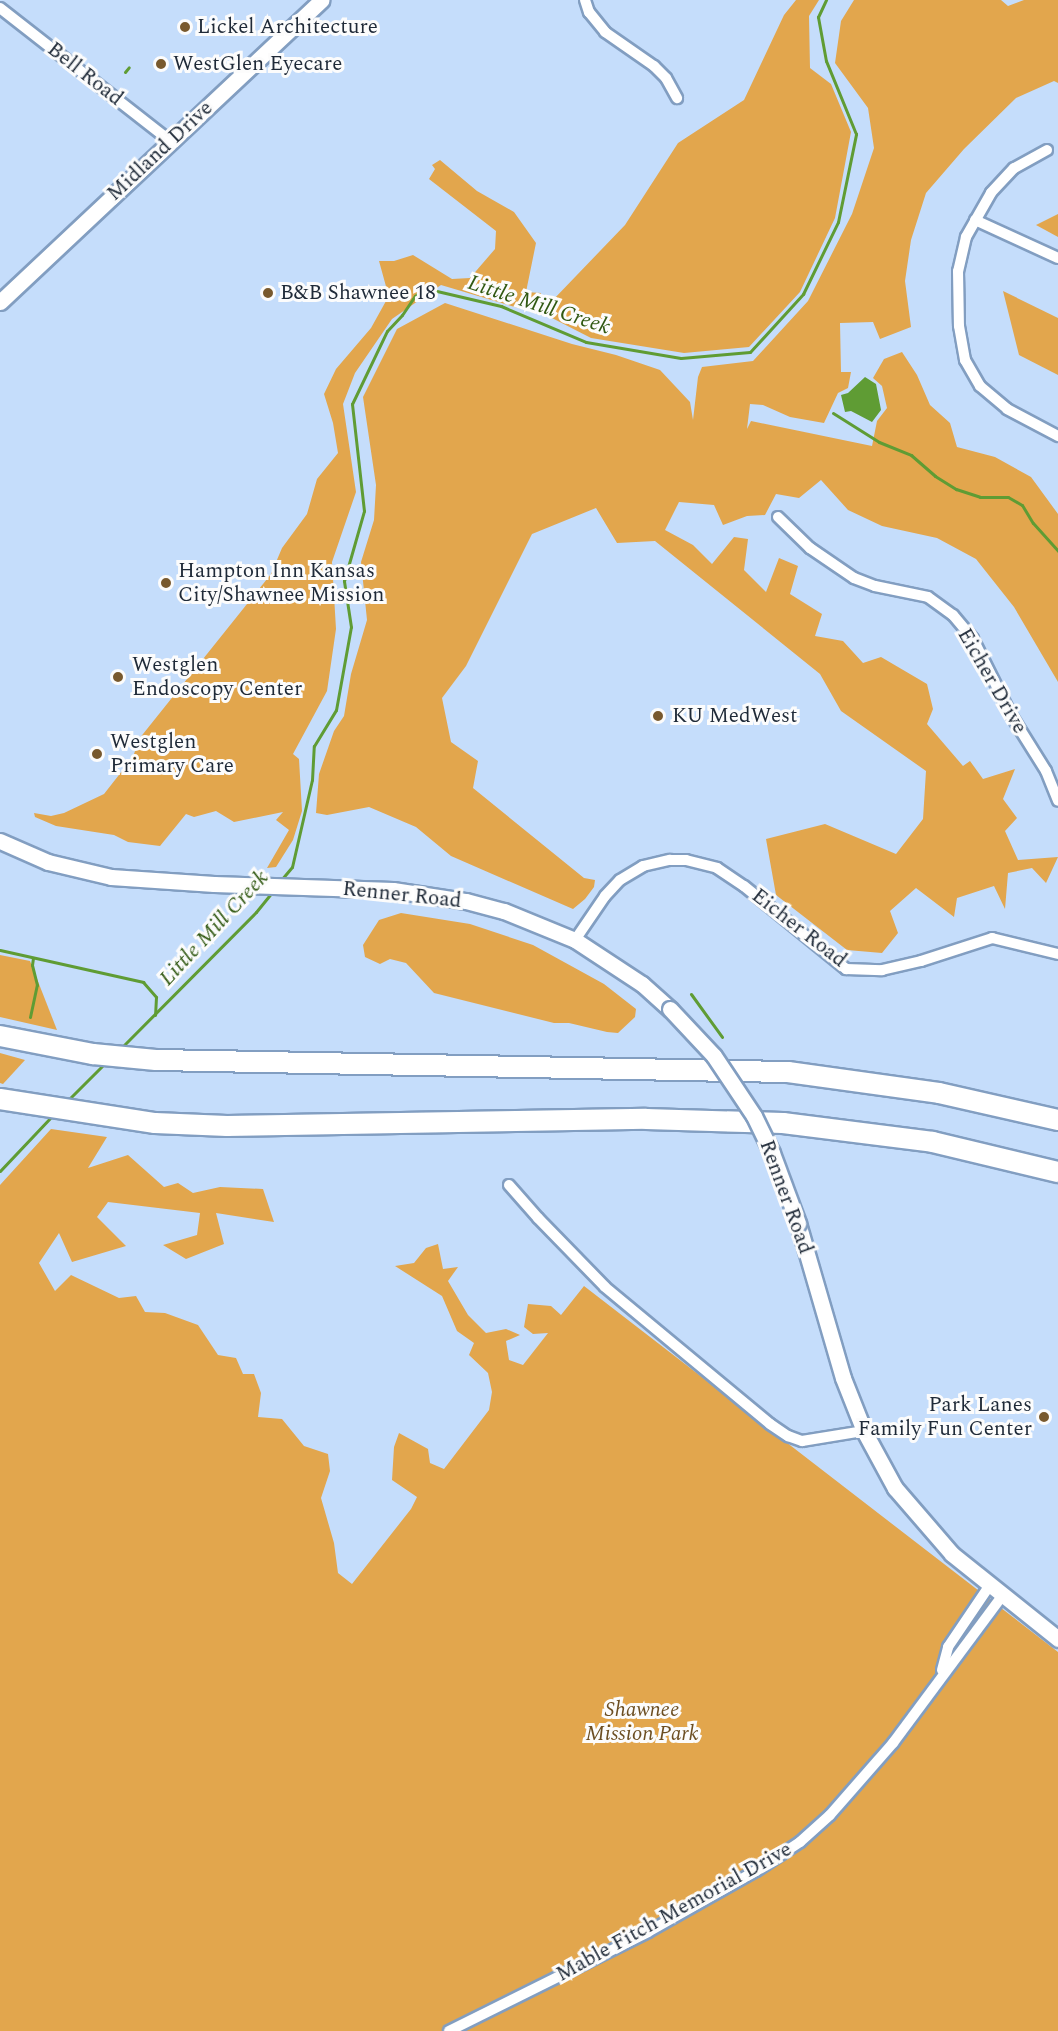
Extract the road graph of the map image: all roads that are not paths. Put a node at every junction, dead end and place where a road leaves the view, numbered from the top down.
1 (322, 0) edge
2 (585, 0) edge
3 (0, 8) edge
4 (677, 98) dead end
5 (170, 141) junction
6 (1047, 150) dead end
7 (975, 220) junction
8 (1058, 258) edge
9 (0, 302) edge
10 (1058, 436) edge
11 (778, 517) dead end
12 (1058, 801) edge
13 (0, 841) edge
14 (575, 940) junction
15 (1058, 954) edge
16 (0, 1036) edge
17 (0, 1099) edge
18 (1058, 1120) edge
19 (1058, 1172) edge
20 (509, 1185) dead end
21 (864, 1431) junction
22 (990, 1585) junction
23 (1003, 1595) junction
24 (1058, 1640) edge
25 (941, 1676) junction
26 (449, 2031) edge

1 - 5 main road, Midland Drive
2 - 4 street
3 - 5 street, Bell Road
5 - 9 main road, Midland Drive
6 - 7 street
7 - 8 street
7 - 10 street
11 - 12 street, Eicher Drive
13 - 14 main road, Renner Road
14 - 15 street, Eicher Road
14 - 21 main road, Renner Road, bridge
16 - 18 highway
17 - 19 highway
20 - 21 street
21 - 22 main road, Renner Road
22 - 23 main road, Renner Road
22 - 25 street, Mable Fitch Memorial Drive
23 - 24 main road, Renner Road
23 - 25 street, Mable Fitch Memorial Drive
25 - 26 street, Mable Fitch Memorial Drive

